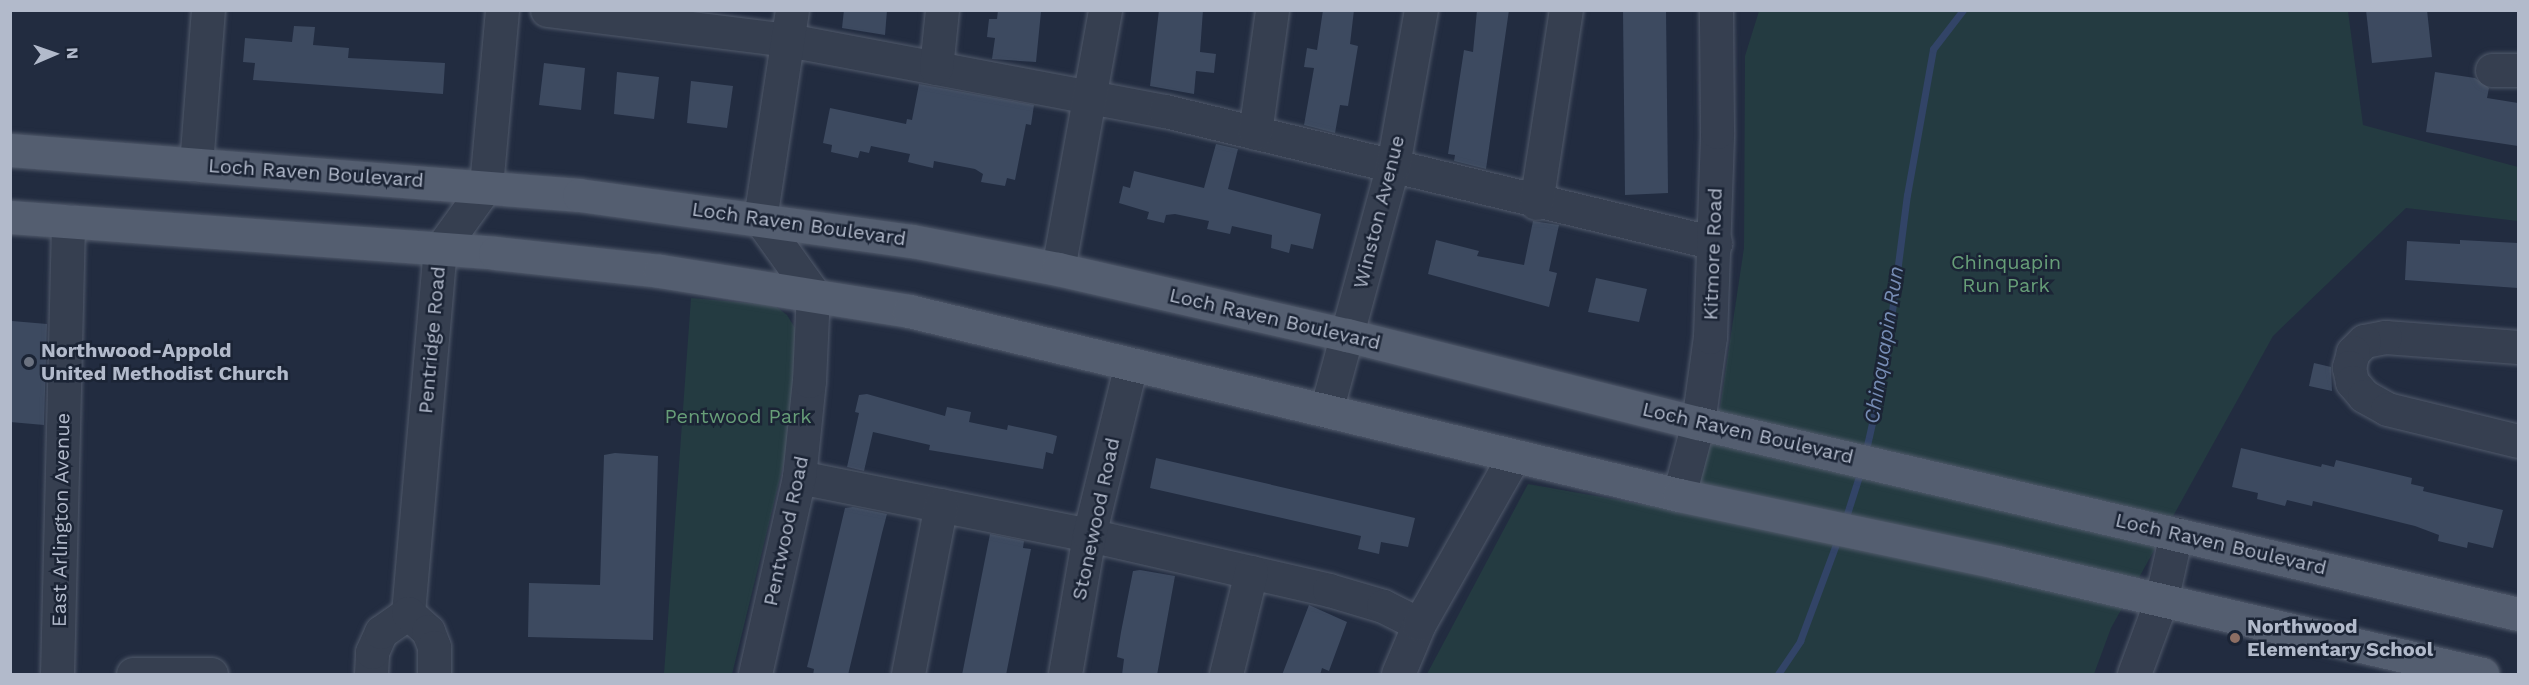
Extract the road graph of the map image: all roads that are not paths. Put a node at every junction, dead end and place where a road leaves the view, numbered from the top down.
1 (207, 10) edge
2 (502, 10) edge
3 (547, 10) edge
4 (942, 10) edge
5 (1105, 10) edge
6 (1272, 10) edge
7 (1421, 10) edge
8 (1566, 10) edge
9 (1716, 10) edge
10 (645, 16) edge
11 (790, 25) edge
12 (936, 68) junction
13 (1089, 97) junction
14 (1255, 133) junction
15 (10, 150) edge
16 (196, 165) junction
17 (1394, 165) junction
18 (486, 186) junction
19 (1536, 202) junction
20 (10, 217) edge
21 (760, 219) junction
22 (68, 221) junction
23 (1715, 243) junction
24 (440, 250) junction
25 (1058, 269) junction
26 (813, 293) junction
27 (1347, 335) junction
28 (2518, 347) edge
29 (1131, 364) junction
30 (1326, 411) junction
31 (1698, 423) junction
32 (2518, 441) edge
33 (1514, 456) junction
34 (799, 477) junction
35 (1679, 495) junction
36 (941, 505) junction
37 (2176, 534) junction
38 (1089, 535) junction
39 (1251, 572) junction
40 (2161, 601) junction
41 (408, 613) junction
42 (2518, 614) edge
43 (1419, 624) junction
44 (57, 675) edge
45 (133, 675) edge
46 (211, 675) edge
47 (371, 675) edge
48 (434, 675) edge
49 (755, 675) edge
50 (908, 675) edge
51 (1065, 675) edge
52 (1226, 675) edge
53 (1398, 675) edge
54 (2134, 675) edge
55 (2482, 675) edge

1 - 16 street
2 - 18 street
3 - 10 street
4 - 12 street
5 - 13 street
6 - 14 street
7 - 17 street, Winston Avenue
8 - 19 street
9 - 23 street, Kitmore Road
10 - 11 street
11 - 12 street
11 - 21 street
12 - 13 street
13 - 14 street
13 - 25 street
14 - 17 street
15 - 16 main road, Loch Raven Boulevard
16 - 18 main road, Loch Raven Boulevard
17 - 19 street
17 - 27 street, Winston Avenue
18 - 21 main road, Loch Raven Boulevard
18 - 24 street, Pentridge Road
19 - 23 street
20 - 22 main road
21 - 25 main road, Loch Raven Boulevard
21 - 26 street
22 - 24 main road
22 - 44 street, East Arlington Avenue
23 - 31 street, Kitmore Road
24 - 26 main road
24 - 41 street, Pentridge Road
25 - 27 main road, Loch Raven Boulevard
26 - 29 main road
26 - 34 street, Pentwood Road
27 - 30 street, Winston Avenue
27 - 31 main road, Loch Raven Boulevard
28 - 32 street
29 - 30 main road
29 - 38 street, Stonewood Road
30 - 33 main road
31 - 35 street, Kitmore Road
31 - 37 main road, Loch Raven Boulevard
33 - 35 main road
33 - 43 street
34 - 36 street
34 - 49 street, Pentwood Road
35 - 40 main road
36 - 38 street
36 - 50 street
37 - 40 street
37 - 42 main road, Loch Raven Boulevard
38 - 39 street
38 - 51 street, Stonewood Road
39 - 43 street
39 - 52 street
40 - 54 street
40 - 55 main road
41 - 47 street
41 - 48 street
43 - 53 street
45 - 46 street

